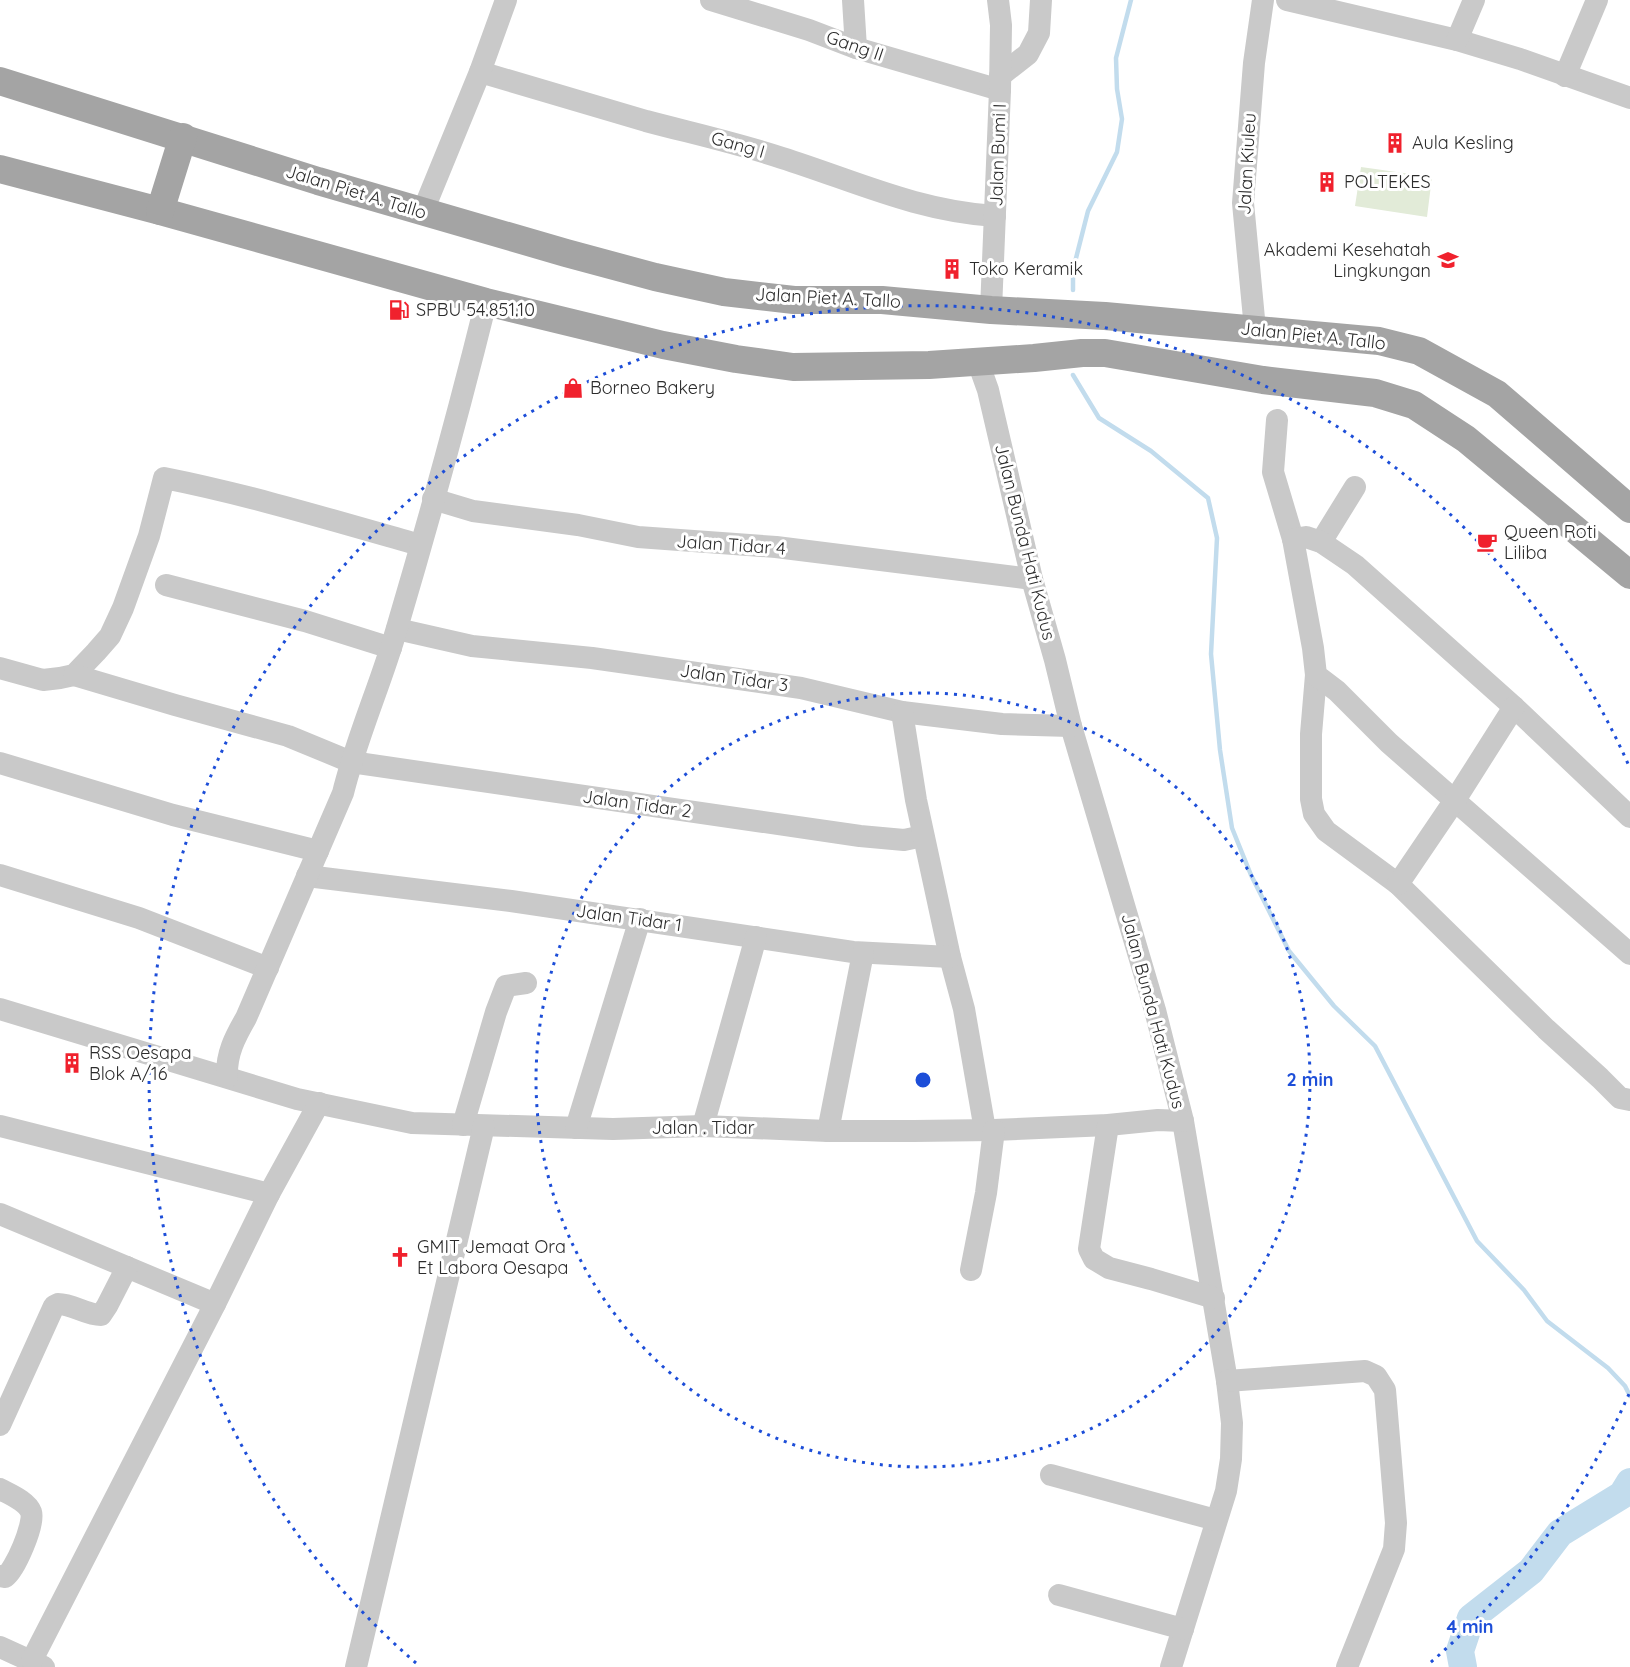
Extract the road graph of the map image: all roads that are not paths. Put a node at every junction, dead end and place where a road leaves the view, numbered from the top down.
1 (506, 0) edge
2 (711, 0) edge
3 (853, 0) edge
4 (998, 0) edge
5 (1041, 0) edge
6 (1263, 0) edge
7 (1287, 0) edge
8 (1474, 0) edge
9 (1597, 0) edge
10 (745, 5) edge
11 (1362, 8) edge
12 (1457, 40) junction
13 (856, 48) junction
14 (480, 72) junction
15 (1565, 76) junction
16 (0, 81) edge
17 (1000, 83) junction
18 (1630, 98) edge
19 (183, 137) junction
20 (0, 169) edge
21 (160, 211) junction
22 (423, 211) junction
23 (995, 216) junction
24 (486, 302) junction
25 (991, 310) junction
26 (1082, 315) junction
27 (1255, 329) junction
28 (1094, 353) junction
29 (978, 362) junction
30 (1276, 420) dead end
31 (1355, 487) dead end
32 (433, 499) junction
33 (1628, 502) edge
34 (1293, 539) junction
35 (1322, 542) junction
36 (420, 545) junction
37 (1630, 575) edge
38 (1032, 579) junction
39 (166, 585) dead end
40 (394, 639) junction
41 (0, 668) edge
42 (74, 675) junction
43 (1316, 675) junction
44 (1514, 707) junction
45 (902, 712) junction
46 (1071, 726) junction
47 (351, 762) junction
48 (0, 763) edge
49 (1455, 800) junction
50 (1630, 817) edge
51 (923, 836) junction
52 (318, 851) junction
53 (0, 875) edge
54 (307, 876) junction
55 (1398, 884) junction
56 (639, 919) junction
57 (756, 937) junction
58 (863, 953) junction
59 (1630, 954) edge
60 (950, 957) junction
61 (268, 968) junction
62 (526, 984) dead end
63 (0, 1009) edge
64 (228, 1077) junction
65 (1630, 1100) edge
66 (319, 1103) junction
67 (1183, 1121) junction
68 (0, 1125) edge
69 (1108, 1125) junction
70 (474, 1126) junction
71 (704, 1126) junction
72 (576, 1128) junction
73 (990, 1130) junction
74 (828, 1131) junction
75 (269, 1194) junction
76 (0, 1214) edge
77 (127, 1267) junction
78 (971, 1270) dead end
79 (1214, 1298) junction
80 (215, 1304) junction
81 (1227, 1381) junction
82 (0, 1425) edge
83 (1051, 1474) dead end
84 (0, 1489) edge
85 (1216, 1520) junction
86 (0, 1576) edge
87 (1059, 1595) dead end
88 (1184, 1629) junction
89 (0, 1647) edge
90 (38, 1664) edge
91 (356, 1667) edge
92 (1172, 1667) edge
93 (1347, 1667) edge

1 - 14 street
2 - 10 street, Gang II
3 - 13 street
4 - 17 street, Jalan Bumi I
5 - 17 street
6 - 27 street, Jalan Kiuleu
7 - 11 street
8 - 12 street
9 - 15 street
10 - 13 street, Gang II
11 - 12 street
12 - 15 street
13 - 17 street, Gang II
14 - 22 street
14 - 23 street, Gang I
15 - 18 street
16 - 19 main road, Jalan Piet A. Tallo
17 - 23 street, Jalan Bumi I
19 - 21 main road
19 - 22 main road, Jalan Piet A. Tallo
20 - 21 main road
21 - 24 main road
22 - 25 main road, Jalan Piet A. Tallo
23 - 25 street, Jalan Bumi I
24 - 29 main road
24 - 32 street
25 - 26 main road, Jalan Piet A. Tallo
26 - 27 main road, Jalan Piet A. Tallo
26 - 28 main road
27 - 33 main road, Jalan Piet A. Tallo
28 - 29 main road
28 - 37 main road
29 - 38 street, Jalan Bunda Hati Kudus
30 - 34 street
31 - 35 street
32 - 36 street
32 - 38 street, Jalan Tidar 4
34 - 35 street
34 - 43 street
35 - 44 street
36 - 40 street
36 - 42 street
38 - 46 street, Jalan Bunda Hati Kudus
39 - 40 street, Jalan Tidar 3
40 - 45 street, Jalan Tidar 3
40 - 47 street
41 - 42 street
42 - 47 street, Jalan Tidar 2
43 - 49 street
43 - 55 street
44 - 49 street
44 - 50 street
45 - 46 street, Jalan Tidar 3
45 - 51 street
46 - 67 street, Jalan Bunda Hati Kudus
47 - 51 street, Jalan Tidar 2
47 - 52 street
48 - 52 street
49 - 55 street
49 - 59 street
51 - 60 street
52 - 54 street
53 - 61 street
54 - 56 street, Jalan Tidar 1
54 - 61 street
55 - 65 street
56 - 57 street, Jalan Tidar 1
56 - 72 street
57 - 58 street, Jalan Tidar 1
57 - 71 street
58 - 60 street, Jalan Tidar 1
58 - 74 street
60 - 73 street
61 - 64 street
62 - 70 street
63 - 64 street, Jalan . Tidar
64 - 66 street, Jalan . Tidar
66 - 70 street, Jalan . Tidar
66 - 75 street
67 - 69 street, Jalan . Tidar
67 - 79 street, Jalan Bunda Hati Kudus
68 - 75 street
69 - 73 street, Jalan . Tidar
69 - 79 street
70 - 72 street, Jalan . Tidar
70 - 91 street
71 - 72 street, Jalan . Tidar
71 - 74 street, Jalan . Tidar
73 - 74 street, Jalan . Tidar
73 - 78 street
75 - 80 street
76 - 77 street
77 - 80 street
77 - 82 street
79 - 81 street, Jalan Bunda Hati Kudus
80 - 90 street
81 - 85 street, Jalan Bunda Hati Kudus
81 - 93 street
83 - 85 street
84 - 86 street
85 - 88 street, Jalan Bunda Hati Kudus
87 - 88 street
88 - 92 street, Jalan Bunda Hati Kudus
89 - 90 street

